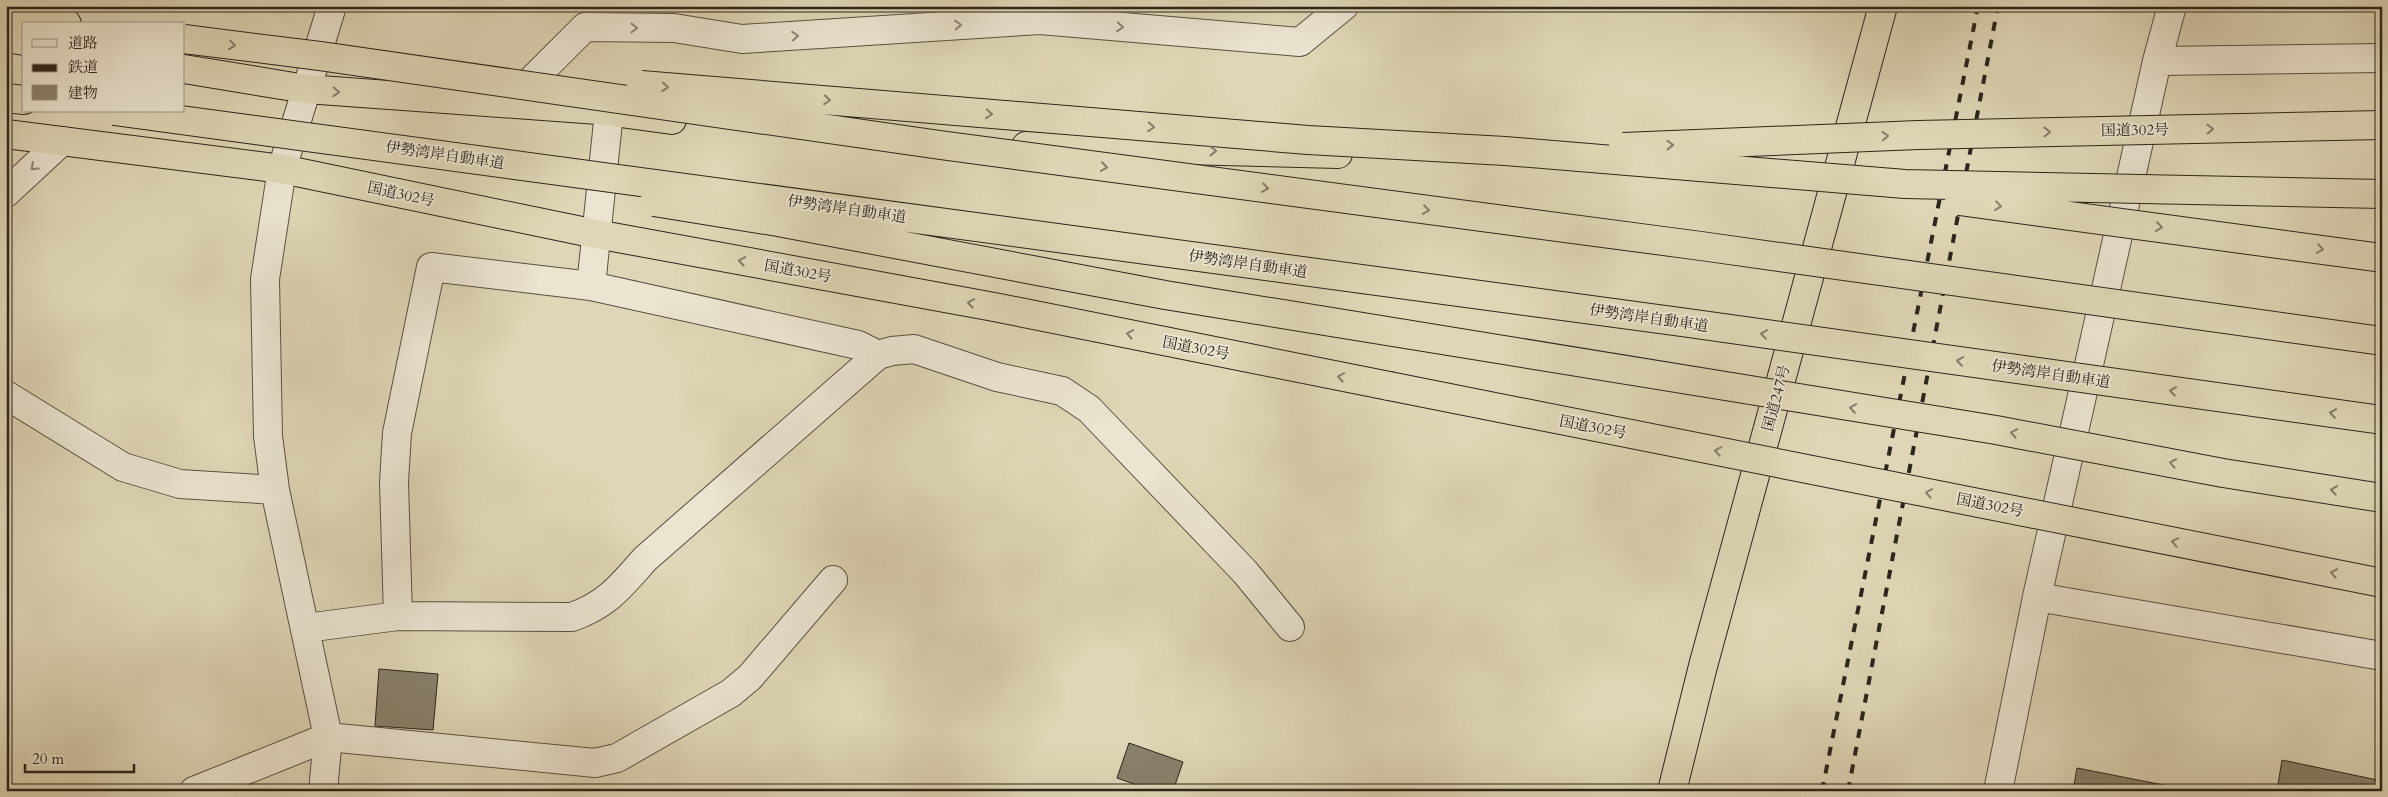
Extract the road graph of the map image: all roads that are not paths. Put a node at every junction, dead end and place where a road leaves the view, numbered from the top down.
1 (332, 6) edge
2 (1344, 6) edge
3 (1883, 6) edge
4 (2172, 6) edge
5 (1021, 14) edge
6 (6, 16) edge
7 (52, 22) edge
8 (6, 38) edge
9 (185, 39) edge
10 (22, 42) edge
11 (320, 56) junction
12 (2382, 58) edge
13 (2157, 60) junction
14 (185, 69) edge
15 (306, 90) junction
16 (6, 98) edge
17 (22, 100) edge
18 (509, 104) junction
19 (121, 112) edge
20 (609, 112) junction
21 (166, 118) junction
22 (2382, 125) edge
23 (6, 134) edge
24 (62, 141) junction
25 (282, 169) junction
26 (1724, 170) junction
27 (6, 193) edge
28 (2382, 194) edge
29 (596, 234) junction
30 (2382, 258) edge
31 (591, 286) junction
32 (2382, 341) edge
33 (878, 355) junction
34 (6, 395) edge
35 (2382, 420) edge
36 (275, 490) junction
37 (2382, 498) edge
38 (833, 580) dead end
39 (2382, 583) edge
40 (2037, 597) junction
41 (398, 616) junction
42 (1290, 627) dead end
43 (306, 628) junction
44 (2382, 656) edge
45 (328, 737) junction
46 (324, 789) edge
47 (194, 791) edge
48 (1672, 791) edge
49 (1998, 791) edge

1 - 15 street
5 -> 2 street
3 - 48 highway, 国道247号
4 - 13 street
18 -> 5 street
6 - 7 highway
8 - 10 highway
9 -> 11 highway, bridge
11 -> 26 highway, bridge
11 -> 32 highway, bridge
12 - 13 street
13 - 40 street
14 - 15 highway, 国道302号
15 -> 18 highway, 国道302号
15 - 25 street
16 - 17 highway
18 - 20 highway, 国道302号
19 - 21 highway, 伊勢湾岸自動車道, bridge
20 -> 22 highway, 国道302号, bridge
20 - 29 street
35 -> 21 highway, 伊勢湾岸自動車道, bridge
37 -> 21 highway, bridge
23 - 24 highway, 国道302号
24 - 25 highway, 国道302号
24 -> 27 street
25 - 29 highway, 国道302号
25 - 36 street
26 - 28 highway, bridge
26 -> 30 highway, bridge
29 - 31 street
39 -> 29 highway, 国道302号, bridge
31 - 33 street
31 - 41 street
33 - 41 street
33 - 42 street
34 - 36 street
36 - 43 street
38 - 45 street
40 - 44 street
40 - 49 street
41 - 43 street
43 - 45 street
45 - 46 street
45 - 47 street

